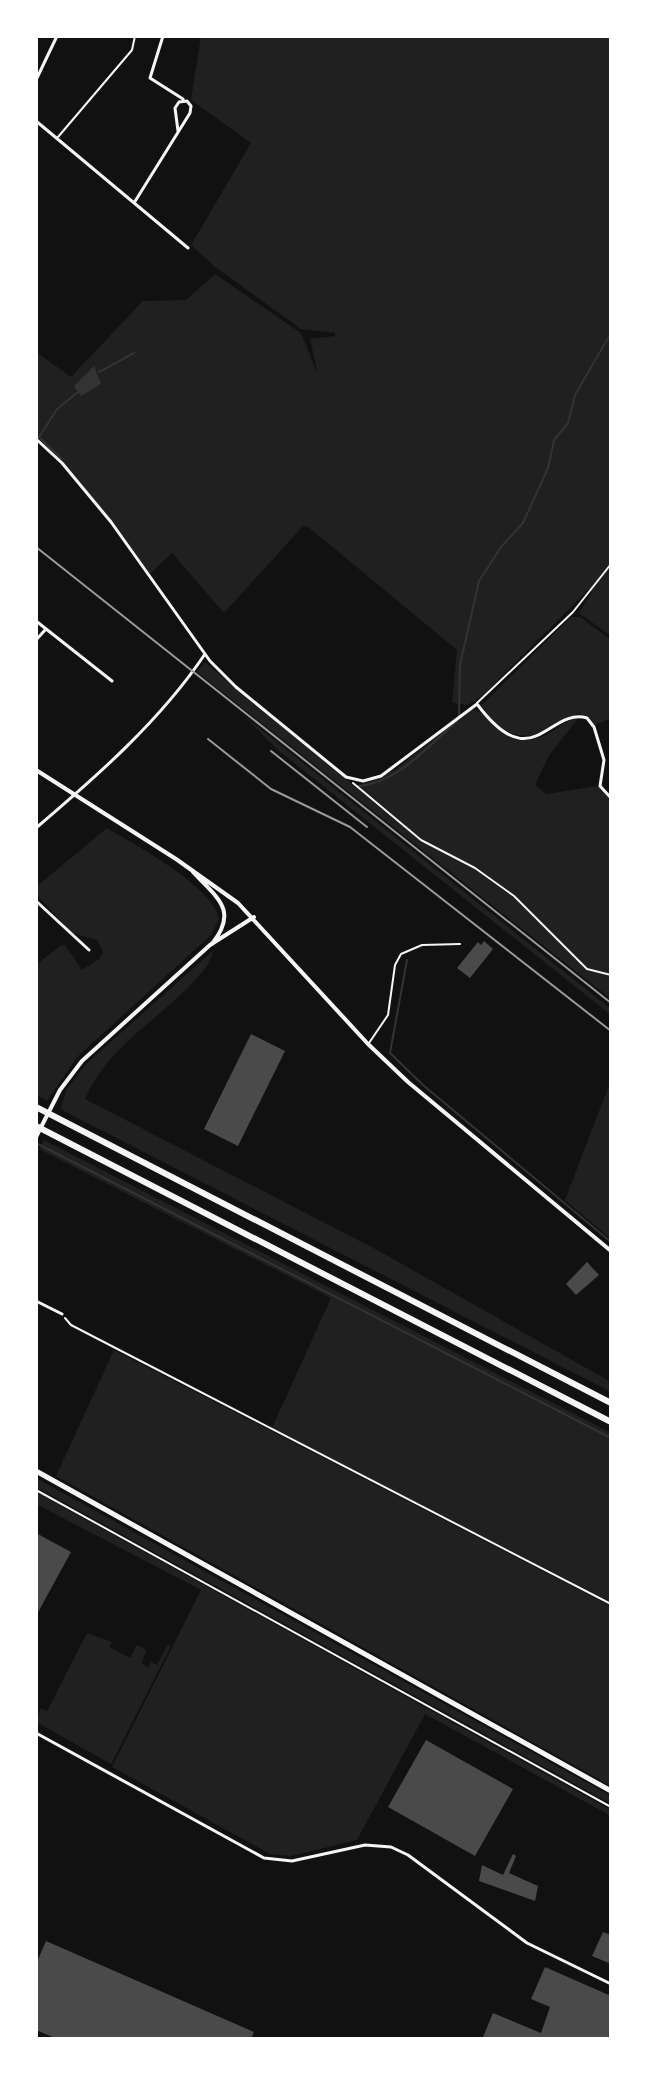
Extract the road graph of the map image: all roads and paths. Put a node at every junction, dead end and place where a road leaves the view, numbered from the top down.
1 (57, 36) edge
2 (135, 36) edge
3 (163, 36) edge
4 (36, 80) edge
5 (187, 101) junction
6 (36, 121) edge
7 (178, 131) junction
8 (58, 137) junction
9 (134, 203) junction
10 (188, 248) dead end
11 (36, 439) edge
12 (611, 564) edge
13 (36, 621) edge
14 (46, 629) junction
15 (36, 640) edge
16 (205, 654) junction
17 (112, 681) dead end
18 (477, 704) junction
19 (36, 770) edge
20 (350, 778) junction
21 (74, 796) junction
22 (611, 798) edge
23 (36, 828) edge
24 (187, 866) junction
25 (36, 901) edge
26 (254, 917) junction
27 (460, 944) dead end
28 (210, 945) junction
29 (89, 950) dead end
30 (611, 975) edge
31 (368, 1044) junction
32 (36, 1107) edge
33 (36, 1126) edge
34 (36, 1137) edge
35 (611, 1251) edge
36 (36, 1301) edge
37 (62, 1314) joint
38 (611, 1403) edge
39 (611, 1422) edge
40 (36, 1471) edge
41 (36, 1490) edge
42 (611, 1604) edge
43 (36, 1733) edge
44 (611, 1791) edge
45 (611, 1807) edge
46 (611, 1984) edge

1 - 4 street
2 - 8 lane
3 - 5 street
5 - 7 street
5 - 7 street
6 - 8 street
7 - 9 street
8 - 9 street
9 - 10 street
11 - 16 street
12 - 18 lane
13 - 14 street
14 - 15 street
14 - 17 street
16 - 20 street
16 - 21 street
18 - 20 street
18 - 22 street
19 - 21 street
20 - 30 path
21 - 23 street
21 - 24 street
24 - 26 street
24 - 28 street
25 - 29 street
26 - 28 street
26 - 31 street
27 - 31 lane
28 - 34 street
31 - 35 street
32 - 38 highway
33 - 39 highway
36 - 37 street
37 - 42 path
40 - 44 main road
41 - 45 path
43 - 46 street

